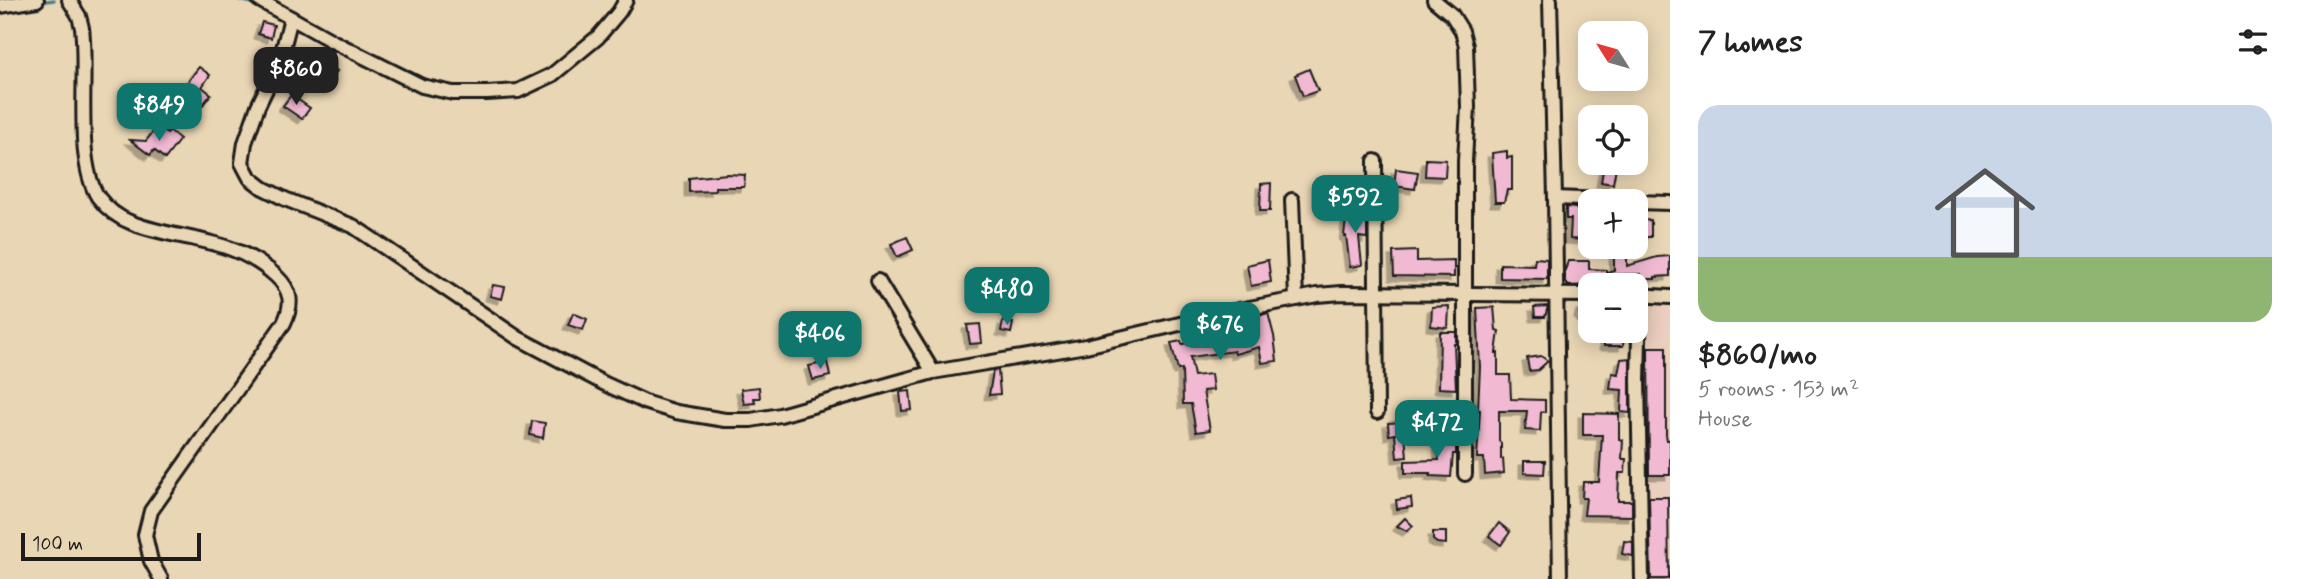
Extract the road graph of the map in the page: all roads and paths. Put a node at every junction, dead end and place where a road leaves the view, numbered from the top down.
1 (37, 0) edge
2 (69, 0) edge
3 (259, 0) edge
4 (626, 0) edge
5 (1434, 0) edge
6 (1550, 0) edge
7 (0, 6) edge
8 (291, 18) junction
9 (1375, 161) dead end
10 (1555, 198) junction
11 (1578, 199) edge
12 (1292, 200) dead end
13 (1648, 202) edge
14 (1670, 203) edge
15 (878, 281) dead end
16 (1378, 294) junction
17 (1465, 294) junction
18 (1556, 295) junction
19 (1578, 295) edge
20 (1648, 296) edge
21 (1670, 297) edge
22 (1296, 299) junction
23 (1638, 343) edge
24 (933, 372) junction
25 (1377, 412) dead end
26 (1465, 474) dead end
27 (161, 579) edge
28 (1560, 579) edge
29 (1642, 579) edge

1 - 7 street
2 - 27 street
3 - 8 street
4 - 8 street
5 - 17 street
6 - 10 street
8 - 24 street
9 - 16 street
10 - 11 street
10 - 18 street
12 - 22 street
13 - 14 street
15 - 24 street
16 - 17 street
16 - 22 street
16 - 25 street
17 - 18 street
17 - 26 street
18 - 19 street
18 - 28 street
20 - 21 street
22 - 24 street
23 - 29 street

